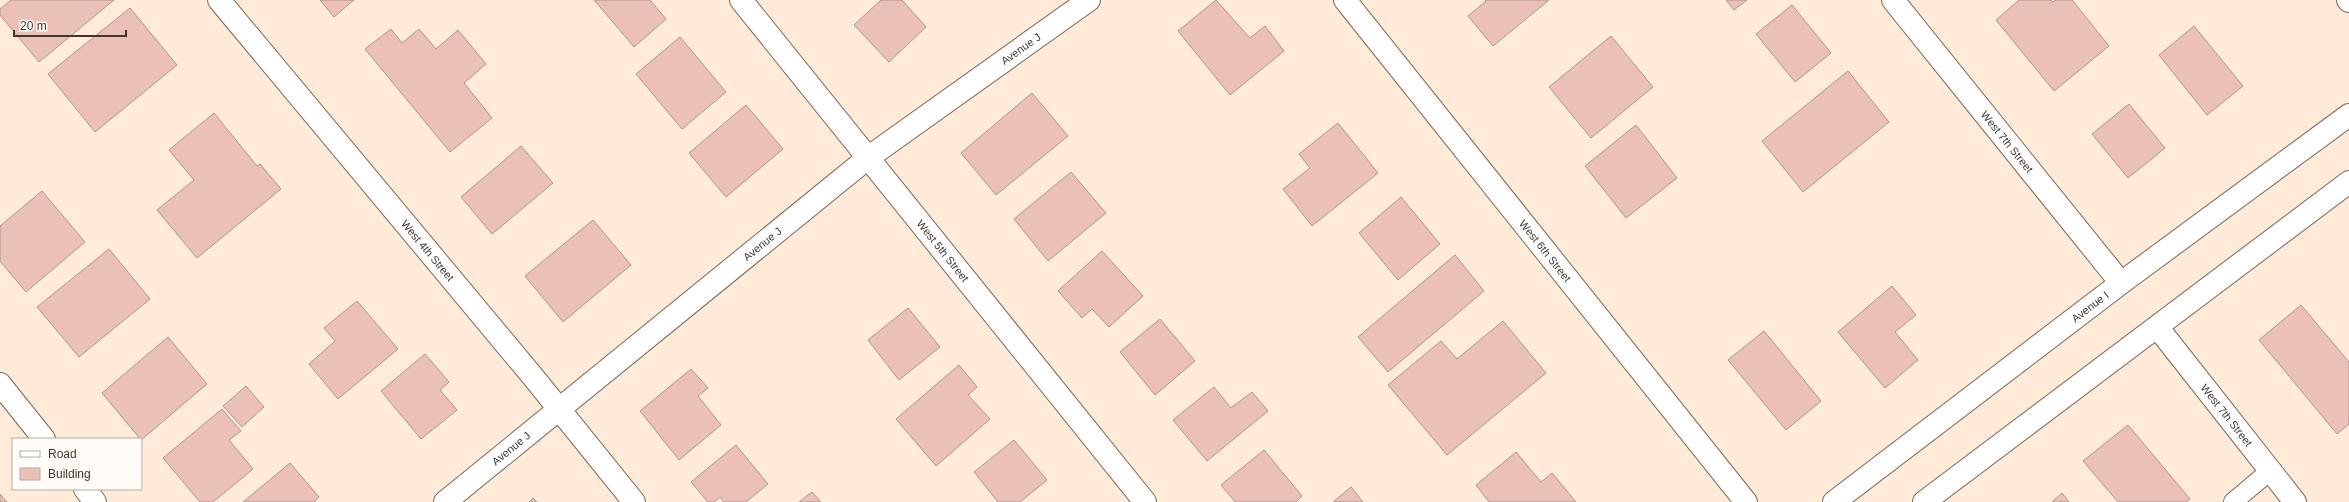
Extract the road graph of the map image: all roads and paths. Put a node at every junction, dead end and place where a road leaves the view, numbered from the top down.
1 (219, 0) edge
2 (741, 0) edge
3 (1089, 0) edge
4 (1345, 0) edge
5 (1893, 0) edge
6 (2349, 115) edge
7 (869, 158) junction
8 (2349, 182) edge
9 (2121, 283) junction
10 (2158, 328) junction
11 (0, 384) edge
12 (559, 408) junction
13 (43, 438) edge
14 (2270, 471) junction
15 (85, 490) edge
16 (95, 502) edge
17 (445, 502) edge
18 (634, 502) edge
19 (1145, 502) edge
20 (1746, 502) edge
21 (1834, 502) edge
22 (1924, 502) edge
23 (2233, 502) edge
24 (2295, 502) edge

1 - 12 street, West 4th Street
2 - 7 street, West 5th Street
3 - 7 street, Avenue J
4 - 20 street, West 6th Street
5 - 9 street, West 7th Street
6 - 9 street, Avenue I
7 - 12 street, Avenue J
7 - 19 street, West 5th Street
8 - 10 street
9 - 21 street, Avenue I
10 - 14 street, West 7th Street
10 - 22 street
11 - 13 street
12 - 17 street, Avenue J
12 - 18 street, West 4th Street
14 - 23 lane
14 - 24 street, West 7th Street
15 - 16 street

